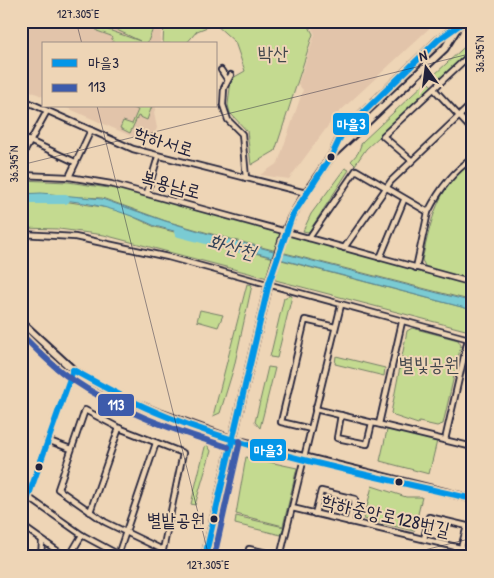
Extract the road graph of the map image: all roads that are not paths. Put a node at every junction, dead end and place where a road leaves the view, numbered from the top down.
1 (465, 21) edge
2 (458, 27) junction
3 (473, 52) edge
4 (221, 70) dead end
5 (434, 89) junction
6 (21, 99) edge
7 (473, 103) edge
8 (47, 111) junction
9 (459, 116) junction
10 (91, 130) junction
11 (473, 131) edge
12 (21, 137) edge
13 (30, 142) junction
14 (332, 155) junction
15 (158, 157) junction
16 (21, 158) edge
17 (473, 158) edge
18 (411, 160) junction
19 (74, 162) junction
20 (21, 175) edge
21 (69, 177) junction
22 (246, 178) junction
23 (386, 187) junction
24 (147, 193) junction
25 (306, 193) junction
26 (404, 200) junction
27 (428, 212) junction
28 (21, 234) edge
29 (284, 234) junction
30 (309, 238) junction
31 (344, 248) junction
32 (380, 258) junction
33 (416, 268) junction
34 (270, 281) junction
35 (473, 283) edge
36 (341, 305) junction
37 (21, 322) edge
38 (402, 322) junction
39 (336, 326) junction
40 (471, 340) edge
41 (73, 370) junction
42 (315, 409) junction
43 (342, 415) junction
44 (372, 423) junction
45 (379, 424) junction
46 (119, 428) junction
47 (310, 429) junction
48 (231, 439) junction
49 (47, 440) junction
50 (445, 440) junction
51 (156, 443) junction
52 (473, 446) edge
53 (71, 449) junction
54 (303, 459) junction
55 (21, 492) edge
56 (27, 496) junction
57 (473, 499) edge
58 (292, 508) junction
59 (90, 512) junction
60 (315, 514) junction
61 (21, 518) edge
62 (349, 522) junction
63 (21, 525) edge
64 (126, 533) junction
65 (82, 535) junction
66 (424, 539) junction
67 (42, 540) junction
68 (461, 548) junction
69 (473, 551) edge
70 (120, 556) edge
71 (280, 556) edge
72 (41, 557) edge
73 (67, 557) edge
74 (205, 557) edge
75 (247, 557) edge

1 - 2 street
2 - 14 street
2 - 14 street
3 - 5 street
4 - 22 street
5 - 9 street
5 - 18 street
6 - 8 street, 학하서로
7 - 9 street
8 - 10 street, 학하서로
8 - 13 street
9 - 11 street
9 - 18 street
10 - 15 street, 학하서로
10 - 19 street
12 - 13 street
13 - 16 street
13 - 19 street
14 - 25 street
15 - 22 street, 학하서로
15 - 24 street
17 - 27 street
18 - 23 street
19 - 21 street
20 - 21 street, 복용남로
21 - 24 street, 복용남로
22 - 25 street, 학하서로
23 - 26 street
23 - 30 street
23 - 31 street
24 - 29 street, 복용남로
25 - 29 street
26 - 27 street
26 - 32 street
27 - 33 street
28 - 34 street
29 - 30 street, 복용남로
29 - 34 street
30 - 31 street, 복용남로
31 - 32 street, 복용남로
32 - 33 street, 복용남로
33 - 35 street, 복용남로
34 - 36 street
34 - 48 street
36 - 38 street
36 - 39 street, 학하중앙로128번길
37 - 41 street
38 - 40 street
38 - 45 street
39 - 42 street, 학하중앙로128번길
39 - 47 street
40 - 50 street
41 - 48 street
41 - 49 street
42 - 43 street
42 - 47 street, 학하중앙로128번길
43 - 44 street
43 - 44 street
44 - 45 street
45 - 50 street
46 - 51 street
46 - 53 street
46 - 59 street
47 - 54 street, 학하중앙로128번길
48 - 54 street
48 - 74 street
49 - 53 street
49 - 56 street
50 - 52 street
51 - 64 street
51 - 64 street
53 - 59 street
54 - 57 street
54 - 58 street, 학하중앙로128번길
55 - 56 street
56 - 61 street
56 - 65 street
58 - 60 street, 학하중앙로128번길
58 - 71 street, 학하중앙로128번길
59 - 64 street
60 - 62 street, 학하중앙로128번길
60 - 62 street
62 - 66 street, 학하중앙로128번길
63 - 67 street
64 - 70 street
65 - 70 street
65 - 73 street
66 - 68 street, 학하중앙로128번길
66 - 68 street
67 - 72 street
67 - 73 street
68 - 69 street, 학하중앙로128번길
71 - 75 street, 학하중앙로128번길

